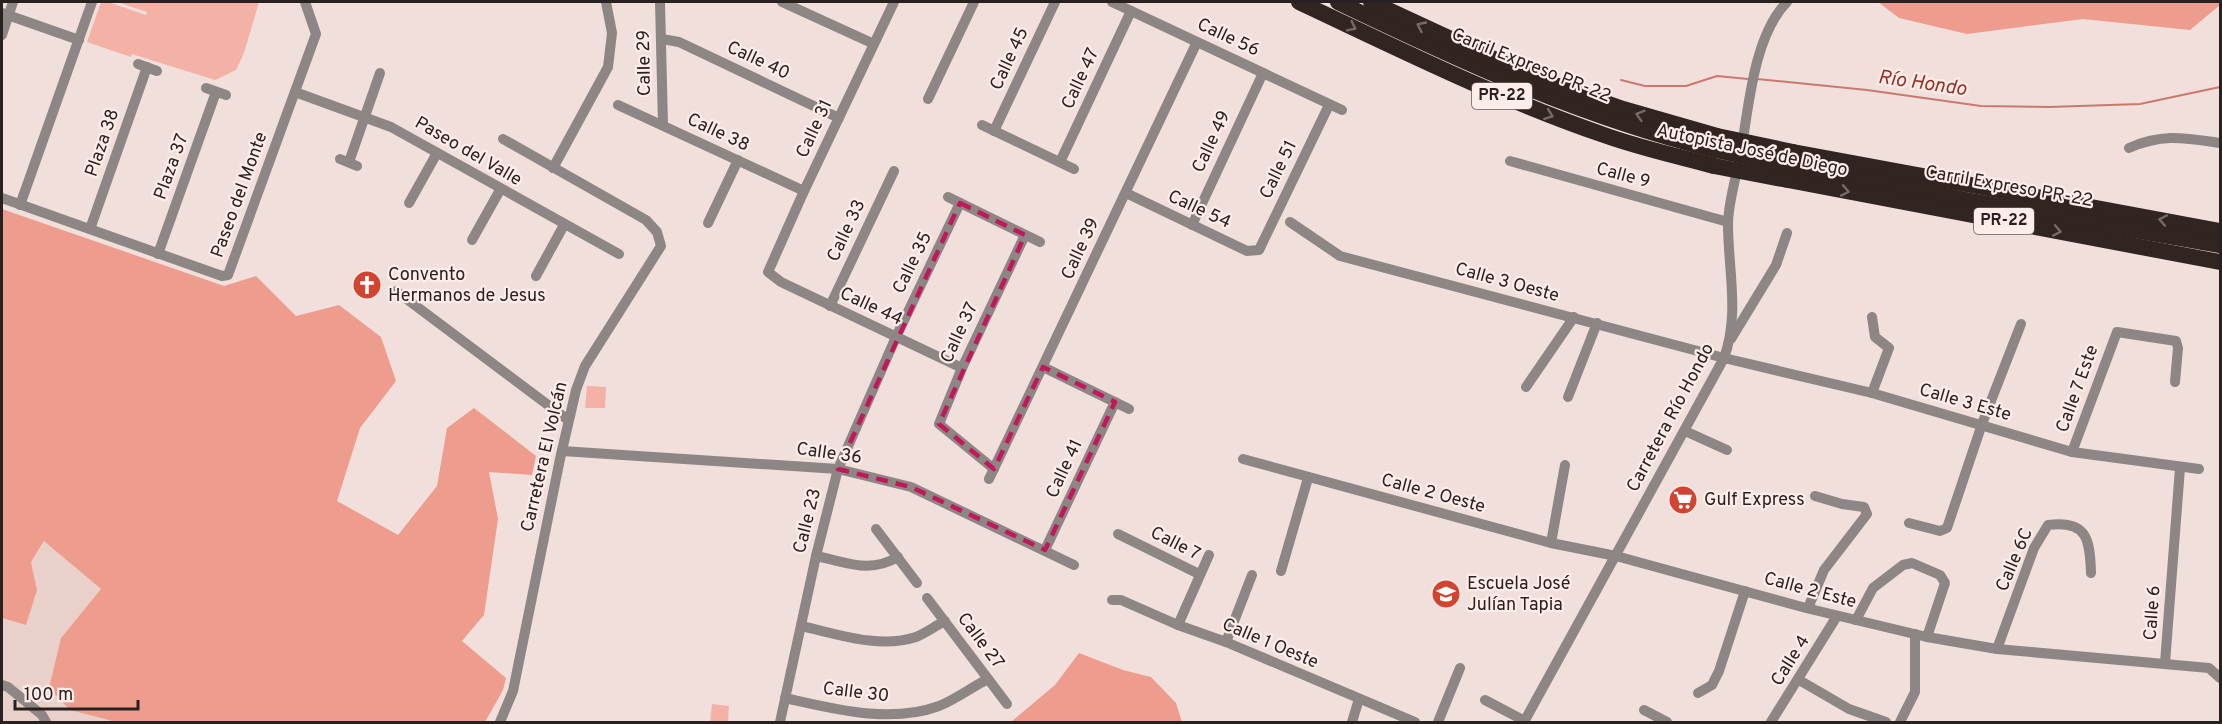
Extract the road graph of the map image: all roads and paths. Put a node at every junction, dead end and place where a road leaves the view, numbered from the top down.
1 (13, 2) edge
2 (92, 2) edge
3 (305, 2) edge
4 (606, 2) edge
5 (660, 2) edge
6 (782, 2) edge
7 (894, 2) edge
8 (974, 2) edge
9 (1055, 2) edge
10 (1112, 2) edge
11 (1299, 2) edge
12 (1338, 2) edge
13 (1371, 2) edge
14 (1787, 2) edge
15 (1131, 11) junction
16 (5, 14) edge
17 (2, 35) edge
18 (662, 39) junction
19 (78, 40) junction
20 (1197, 42) junction
21 (874, 44) junction
22 (147, 67) dead end
23 (380, 73) dead end
24 (1263, 73) junction
25 (216, 91) dead end
26 (295, 92) junction
27 (928, 99) dead end
28 (618, 105) dead end
29 (1329, 105) junction
30 (1342, 110) dead end
31 (365, 117) junction
32 (839, 118) junction
33 (663, 125) junction
34 (982, 125) dead end
35 (994, 131) junction
36 (502, 139) dead end
37 (2220, 143) edge
38 (2129, 148) dead end
39 (1715, 151) junction
40 (437, 153) junction
41 (738, 160) junction
42 (1510, 161) dead end
43 (348, 162) dead end
44 (1060, 162) junction
45 (1790, 166) junction
46 (554, 168) junction
47 (1074, 169) dead end
48 (894, 171) dead end
49 (500, 189) junction
50 (804, 191) junction
51 (1126, 193) junction
52 (948, 197) dead end
53 (2, 198) edge
54 (409, 203) dead end
55 (960, 203) junction
56 (20, 205) junction
57 (702, 206) dead end
58 (713, 211) junction
59 (1290, 222) dead end
60 (1728, 222) junction
61 (708, 223) dead end
62 (564, 225) junction
63 (1192, 225) junction
64 (90, 230) junction
65 (2220, 231) edge
66 (1787, 233) dead end
67 (1025, 235) junction
68 (472, 240) dead end
69 (1040, 242) dead end
70 (2220, 245) edge
71 (1259, 250) joint
72 (158, 254) junction
73 (619, 254) dead end
74 (2220, 262) edge
75 (768, 272) joint
76 (536, 276) dead end
77 (396, 291) dead end
78 (830, 306) junction
79 (1574, 317) junction
80 (1872, 317) dead end
81 (1597, 323) junction
82 (2021, 324) dead end
83 (896, 337) junction
84 (1730, 342) junction
85 (1724, 358) junction
86 (1043, 367) junction
87 (962, 368) junction
88 (2175, 382) dead end
89 (1526, 387) dead end
90 (1872, 393) junction
91 (1568, 397) dead end
92 (1115, 402) junction
93 (1130, 409) dead end
94 (568, 420) junction
95 (1982, 424) junction
96 (1684, 431) junction
97 (959, 440) joint
98 (1727, 450) dead end
99 (562, 451) junction
100 (2072, 452) junction
101 (1243, 459) dead end
102 (1565, 465) dead end
103 (2180, 468) junction
104 (838, 469) junction
105 (2199, 469) dead end
106 (1308, 478) junction
107 (1815, 496) dead end
108 (1909, 523) dead end
109 (876, 529) dead end
110 (1118, 534) dead end
111 (1551, 543) junction
112 (1045, 550) junction
113 (1209, 555) dead end
114 (816, 556) junction
115 (1616, 556) junction
116 (898, 557) junction
117 (1074, 565) dead end
118 (1281, 571) dead end
119 (2091, 573) dead end
120 (1199, 574) junction
121 (1252, 575) dead end
122 (917, 583) dead end
123 (1745, 591) junction
124 (927, 598) dead end
125 (1112, 600) dead end
126 (1808, 608) junction
127 (1837, 616) junction
128 (1856, 620) junction
129 (945, 621) junction
130 (1178, 625) junction
131 (801, 626) junction
132 (1915, 634) junction
133 (1927, 637) junction
134 (1226, 642) junction
135 (1997, 649) junction
136 (2165, 663) junction
137 (1460, 668) dead end
138 (2220, 678) edge
139 (988, 679) junction
140 (1799, 680) junction
141 (2, 685) edge
142 (1698, 693) dead end
143 (785, 698) junction
144 (1359, 699) junction
145 (1485, 700) dead end
146 (1006, 704) dead end
147 (1644, 710) dead end
148 (1524, 722) edge
149 (46, 723) edge
150 (500, 723) edge
151 (780, 723) edge
152 (1352, 723) edge
153 (1415, 723) edge
154 (1438, 723) edge
155 (1667, 723) edge
156 (1771, 723) edge
157 (1886, 723) edge
158 (1900, 723) edge

1 - 16 street
2 - 19 street
3 - 26 street, Paseo del Monte
4 - 46 street
5 - 18 street, Calle 29
6 - 21 street
7 - 21 street, Calle 31
8 - 27 street
9 - 35 street, Calle 45
10 - 15 street, Calle 56
11 -> 39 highway, Autopista José de Diego / PR-22
12 - 39 highway, Carril Expreso PR-22
39 -> 13 highway, Autopista José de Diego / PR-22
14 - 60 street, Carretera Río Hondo
15 - 20 street, Calle 56
15 - 44 street, Calle 47
16 - 17 street
16 - 19 street
18 - 32 street, Calle 40
18 - 33 street, Calle 29
19 - 56 street
20 - 24 street, Calle 56
20 - 51 street, Calle 39
21 - 32 street, Calle 31
22 - 64 street, Plaza 38
23 - 31 street
24 - 29 street, Calle 56
24 - 63 street, Calle 49
25 - 72 street, Plaza 37
26 - 31 street, Paseo del Valle
26 - 72 street, Paseo del Monte
28 - 33 street, Calle 38
29 - 30 street, Calle 56
29 - 71 street, Calle 51
31 - 40 street, Paseo del Valle
31 - 43 street
32 - 50 street, Calle 31
33 - 41 street, Calle 38
34 - 35 street
35 - 44 street
36 - 46 street, Carretera El Volcán
37 - 38 street
39 - 45 highway, Autopista José de Diego / PR-22, bridge
39 - 45 highway, Autopista José de Diego / PR-22, bridge
40 - 49 street, Paseo del Valle
40 - 54 street
41 - 50 street, Calle 38
41 - 58 street
42 - 60 street, Calle 9
44 - 47 street
65 -> 45 highway, Autopista José de Diego / PR-22
45 - 70 highway, Carril Expreso PR-22
45 -> 74 highway, Autopista José de Diego / PR-22
46 - 94 street, Carretera El Volcán
48 - 78 street, Calle 33
49 - 62 street, Paseo del Valle
49 - 68 street
50 - 75 street, Calle 31
51 - 63 street, Calle 54
51 - 86 street, Calle 39
52 - 55 street
53 - 56 street, Paseo del Monte
55 - 67 street
55 - 83 street, Calle 35
56 - 64 street, Paseo del Monte
57 - 58 street
58 - 61 street
59 - 79 street, Calle 3 Oeste
60 - 84 street, Carretera Río Hondo
62 - 73 street, Paseo del Valle
62 - 76 street
63 - 71 street, Calle 54
64 - 72 street, Paseo del Monte
66 - 84 street
67 - 69 street
67 - 87 street, Calle 37
75 - 78 street, Calle 44
77 - 94 street
78 - 83 street, Calle 44
79 - 81 street, Calle 3 Oeste
79 - 89 street
80 - 90 street
81 - 85 street, Calle 3 Oeste
81 - 91 street
82 - 95 street
83 - 87 street, Calle 44
83 - 104 street, Calle 23
84 - 85 street, Carretera Río Hondo
85 - 90 street, Calle 3 Este
85 - 96 street, Carretera Río Hondo
86 - 92 street
86 - 97 street, Calle 39
87 - 97 street, Calle 37
88 - 100 street, Calle 7 Este
90 - 95 street, Calle 3 Este
92 - 93 street
92 - 112 street, Calle 41
94 - 99 street, Carretera El Volcán
95 - 100 street, Calle 3 Este
95 - 108 street
96 - 98 street
96 - 115 street, Carretera Río Hondo
99 - 104 street, Calle 36
99 - 150 street, Carretera El Volcán
100 - 103 street, Calle 3 Este
101 - 106 street, Calle 2 Oeste
102 - 111 street
103 - 105 street, Calle 3 Este
103 - 136 street, Calle 6
104 - 112 street, Calle 36
104 - 114 street, Calle 23
106 - 111 street, Calle 2 Oeste
106 - 118 street
107 - 126 street
109 - 116 street
110 - 120 street, Calle 7
111 - 115 street, Calle 2 Oeste
112 - 117 street, Calle 36
113 - 120 street
114 - 116 street
114 - 131 street, Calle 23
115 - 123 street, Calle 2 Este
115 - 148 street, Carretera Río Hondo
116 - 122 street
119 - 135 street, Calle 6C
120 - 130 street, Calle 7
121 - 134 street
123 - 126 street, Calle 2 Este
123 - 142 street
124 - 129 street, Calle 27
125 - 130 street, Calle 1 Oeste
126 - 127 street, Calle 2 Este
127 - 128 street, Calle 2 Este
127 - 140 street, Calle 4
128 - 132 street, Calle 2 Este
128 - 133 street
129 - 131 street
129 - 139 street, Calle 27
130 - 134 street, Calle 1 Oeste
131 - 143 street, Calle 23
132 - 133 street, Calle 2 Este
132 - 158 street
133 - 135 street, Calle 2 Este
134 - 144 street, Calle 1 Oeste
135 - 136 street, Calle 6
136 - 138 street
137 - 154 street
139 - 143 street, Calle 30
139 - 146 street, Calle 27
140 - 156 street, Calle 4
140 - 157 street
141 - 149 street
143 - 151 street, Calle 23
144 - 152 street
144 - 153 street, Calle 1 Oeste
145 - 148 street
147 - 155 street

